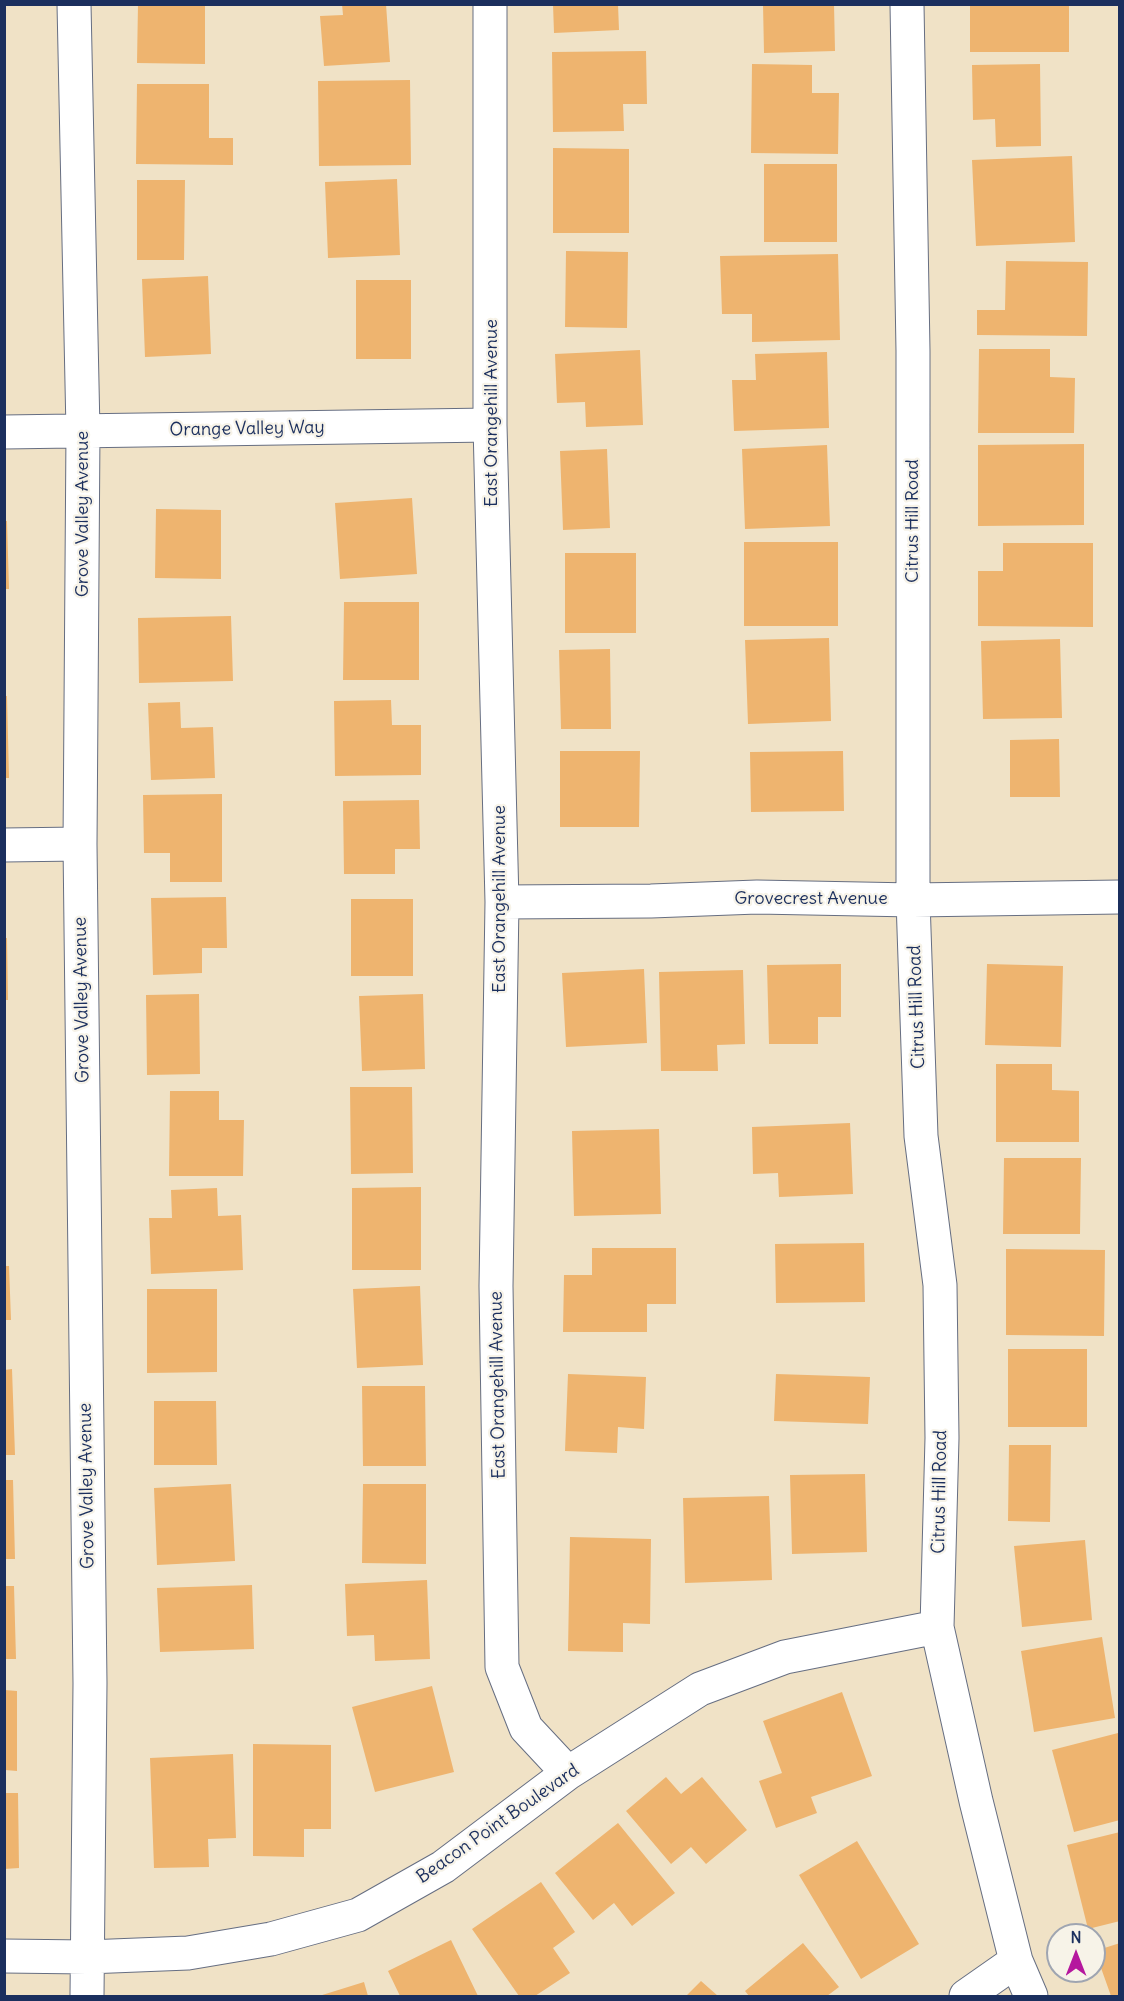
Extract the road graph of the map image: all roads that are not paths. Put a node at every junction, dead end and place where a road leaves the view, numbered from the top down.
1 (74, 4) edge
2 (490, 4) edge
3 (907, 4) edge
4 (490, 425) junction
5 (83, 431) junction
6 (4, 432) edge
7 (80, 844) junction
8 (4, 845) edge
9 (1119, 897) edge
10 (913, 900) junction
11 (502, 902) junction
12 (937, 1627) junction
13 (568, 1773) junction
14 (4, 1956) edge
15 (87, 1957) junction
16 (1016, 1961) junction
17 (87, 1996) edge
18 (966, 1996) edge
19 (1031, 1996) edge

1 - 5 street, Grove Valley Avenue
2 - 4 street, East Orangehill Avenue
3 - 10 street, Citrus Hill Road
4 - 5 street, Orange Valley Way
4 - 11 street, East Orangehill Avenue
5 - 6 street, Orange Valley Way
5 - 7 street, Grove Valley Avenue
7 - 8 street
7 - 15 street, Grove Valley Avenue
9 - 10 street, Grovecrest Avenue
10 - 11 street, Grovecrest Avenue
10 - 12 street, Citrus Hill Road
11 - 13 street, East Orangehill Avenue
12 - 13 street, Beacon Point Boulevard
12 - 16 street, Citrus Hill Road
13 - 15 street, Beacon Point Boulevard
14 - 15 street, Beacon Point Boulevard
15 - 17 street, Grove Valley Avenue
16 - 18 street
16 - 19 street, Citrus Hill Road

